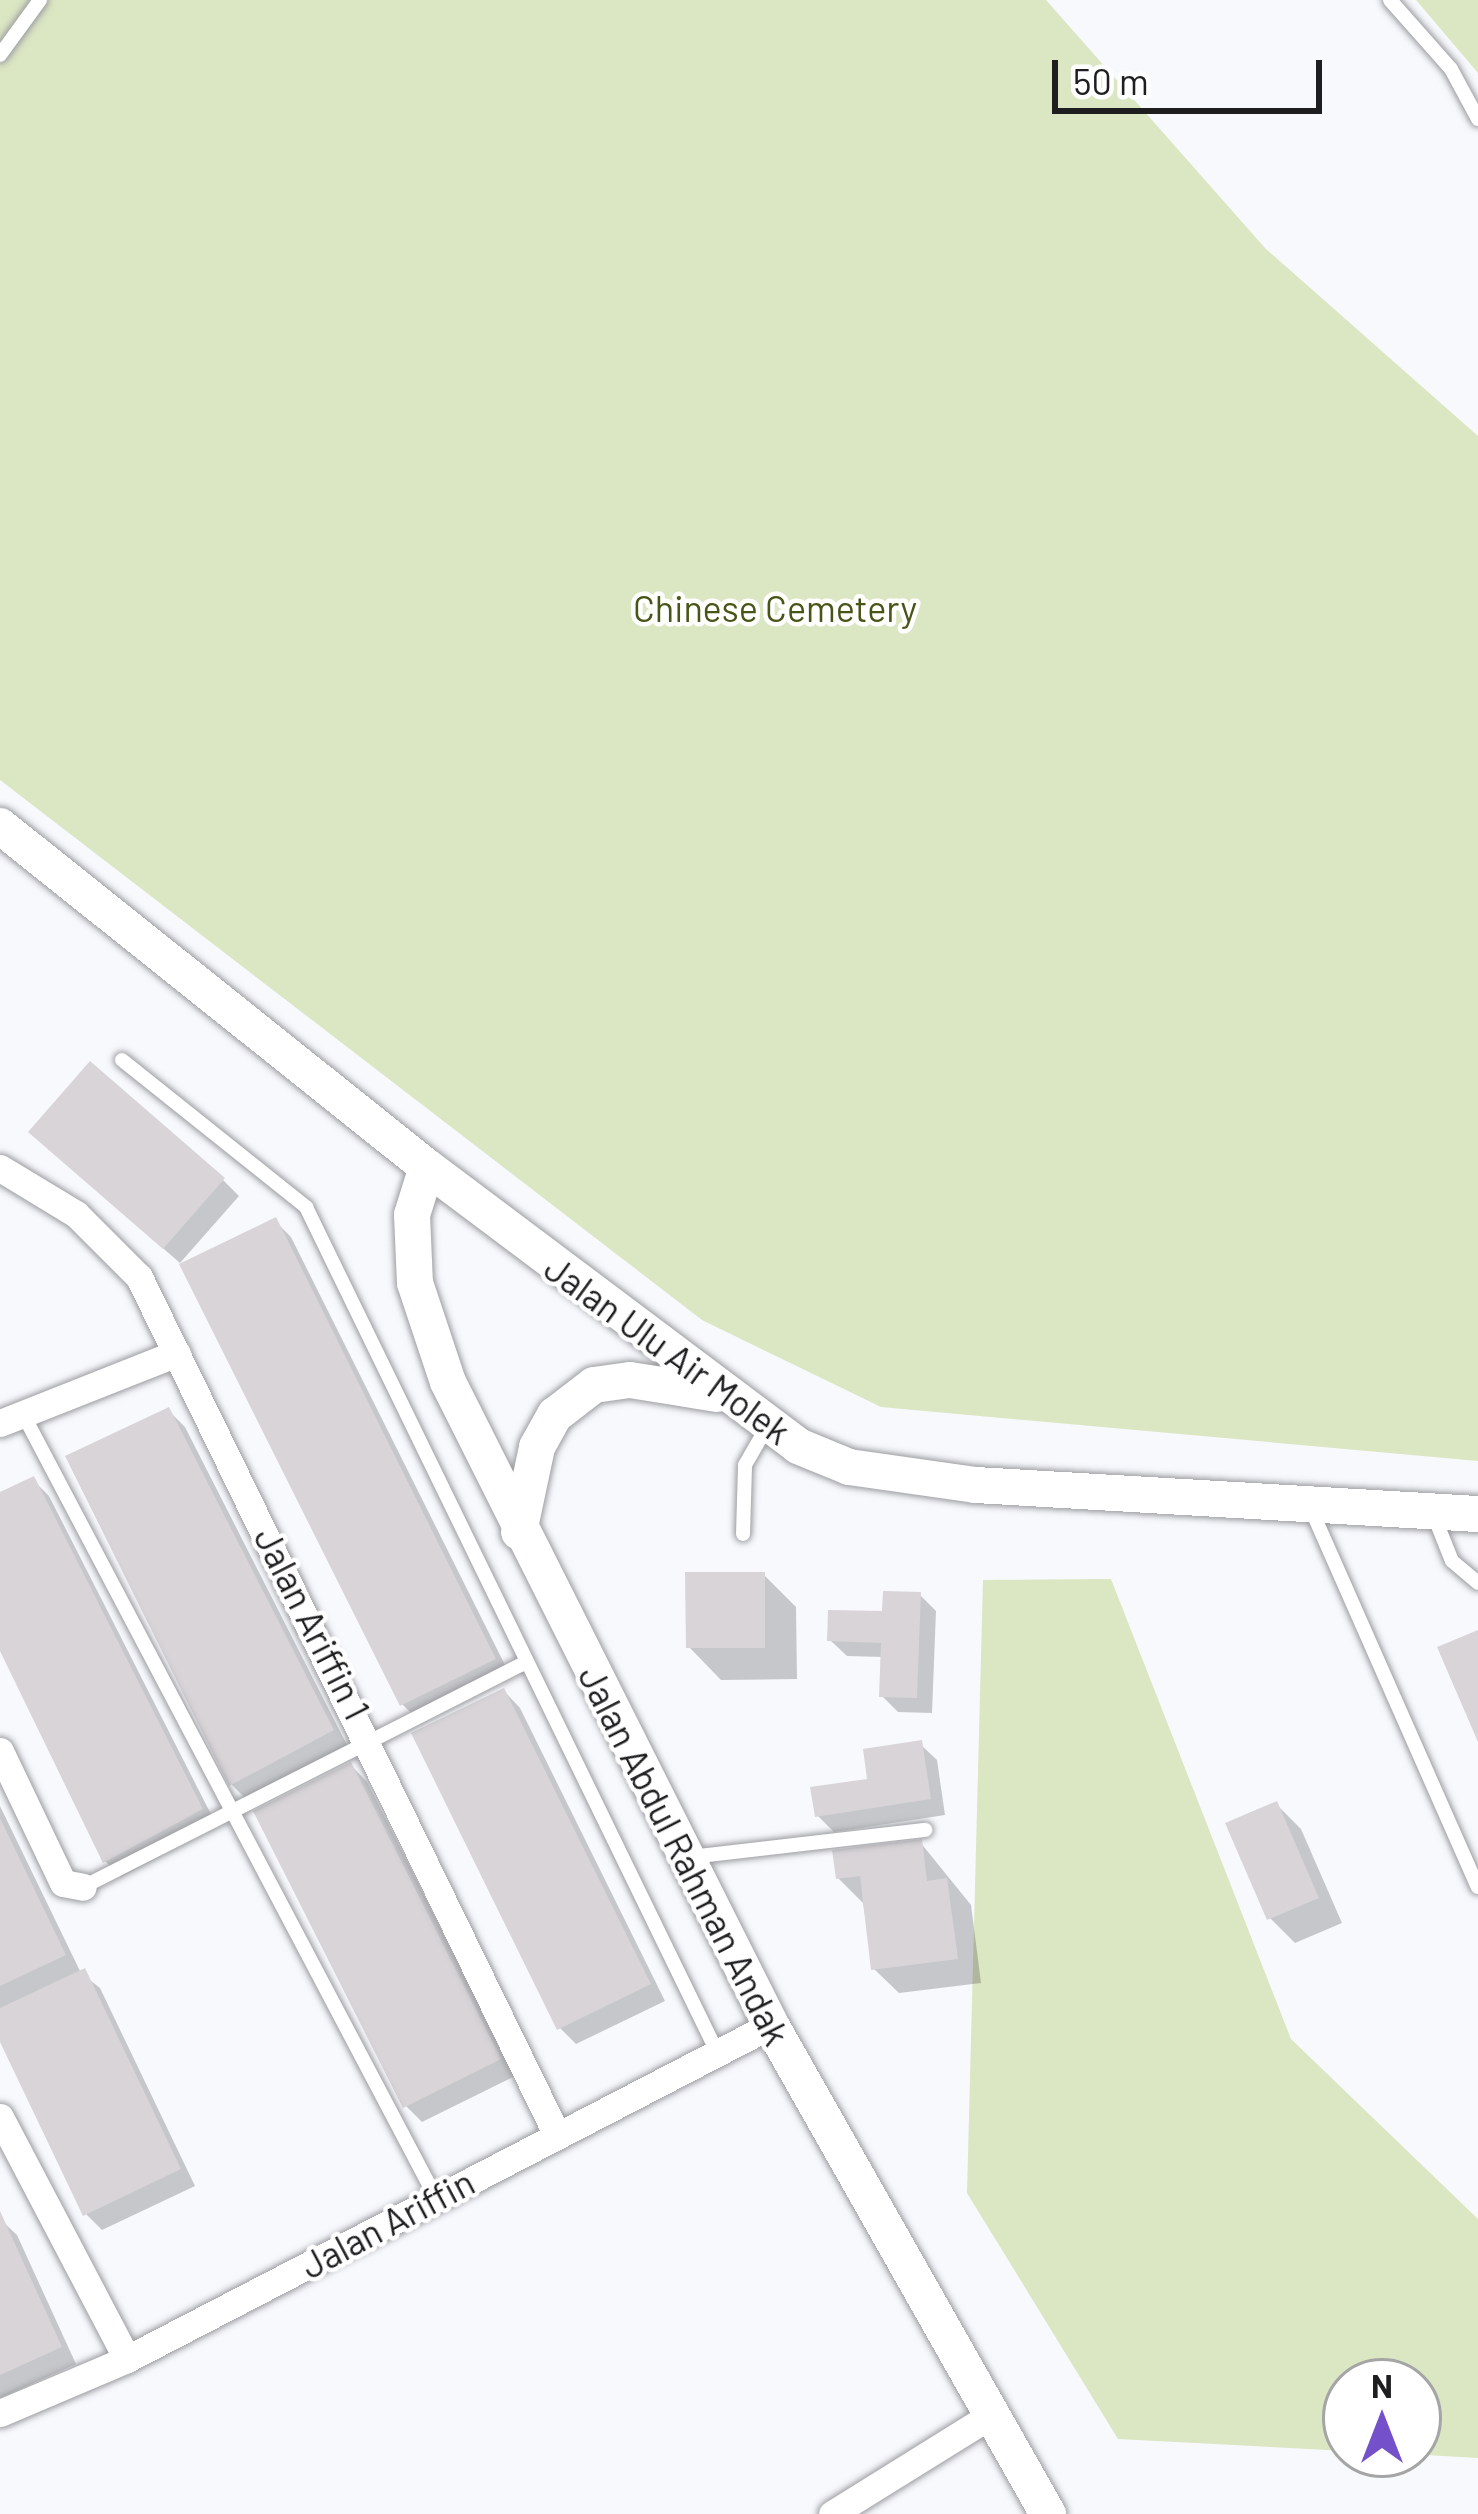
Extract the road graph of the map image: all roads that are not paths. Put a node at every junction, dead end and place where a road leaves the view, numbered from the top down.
1 (40, 0) edge
2 (1397, 4) edge
3 (0, 56) edge
4 (1478, 119) edge
5 (0, 826) edge
6 (122, 1060) dead end
7 (427, 1167) junction
8 (0, 1168) edge
9 (177, 1353) junction
10 (720, 1394) junction
11 (11, 1419) edge
12 (768, 1425) junction
13 (1309, 1504) junction
14 (1432, 1511) junction
15 (1478, 1514) edge
16 (519, 1532) junction
17 (743, 1534) dead end
18 (1478, 1583) edge
19 (525, 1664) junction
20 (371, 1740) junction
21 (0, 1751) edge
22 (232, 1811) junction
23 (925, 1830) dead end
24 (686, 1857) junction
25 (83, 1886) joint
26 (1478, 1887) edge
27 (771, 2025) junction
28 (717, 2052) junction
29 (0, 2117) edge
30 (556, 2133) junction
31 (436, 2198) junction
32 (127, 2359) junction
33 (994, 2413) junction
34 (0, 2414) edge
35 (832, 2514) edge
36 (1048, 2514) edge

1 - 3 lane
2 - 4 lane
5 - 7 street, Jalan Ulu Air Molek
6 - 19 lane
7 - 10 street, Jalan Ulu Air Molek
7 - 16 street, Jalan Abdul Rahman Andak
8 - 9 street, Jalan Ariffin 1
9 - 11 street
9 - 20 street, Jalan Ariffin 1
10 - 12 street, Jalan Ulu Air Molek
10 - 16 street
11 - 22 lane
12 - 13 street, Jalan Ulu Air Molek
12 - 17 lane
13 - 14 street, Jalan Ulu Air Molek
13 - 26 lane
14 - 15 street, Jalan Ulu Air Molek
14 - 18 lane
16 - 24 street, Jalan Abdul Rahman Andak
19 - 20 lane
19 - 28 lane
20 - 22 lane
20 - 30 street, Jalan Ariffin 1
21 - 25 street
22 - 25 lane
22 - 31 lane
23 - 24 lane
24 - 27 street, Jalan Abdul Rahman Andak
27 - 28 street, Jalan Ariffin
27 - 33 street, Jalan Abdul Rahman Andak
28 - 30 street, Jalan Ariffin
29 - 32 street
30 - 31 street, Jalan Ariffin
31 - 32 street, Jalan Ariffin
32 - 34 street, Jalan Ariffin
33 - 35 street
33 - 36 street, Jalan Abdul Rahman Andak

